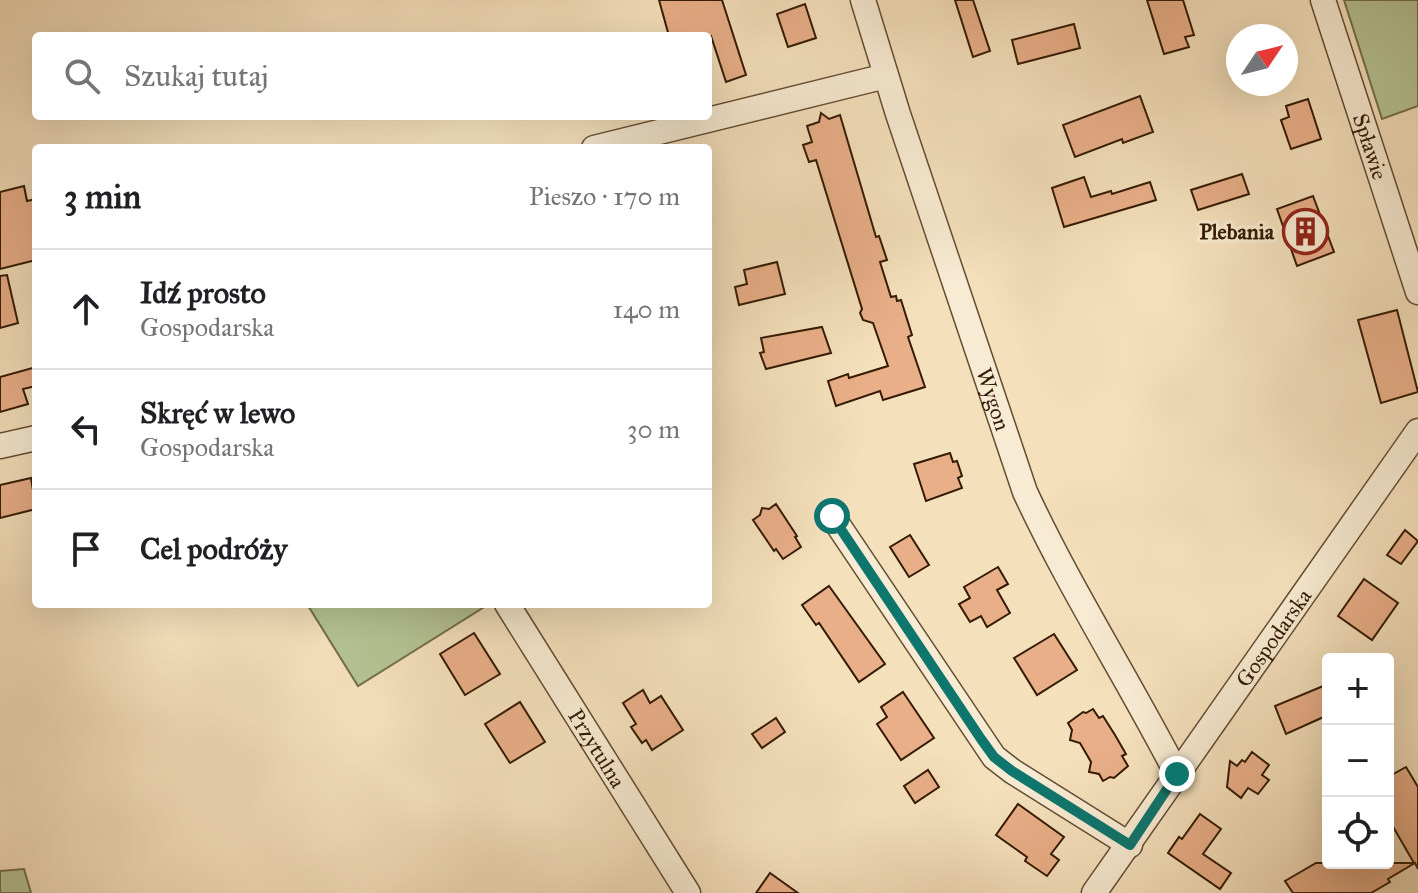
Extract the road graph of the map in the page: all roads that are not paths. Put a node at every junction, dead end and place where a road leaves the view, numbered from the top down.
1 (863, 0) edge
2 (1323, 0) edge
3 (886, 76) junction
4 (712, 119) edge
5 (708, 120) edge
6 (610, 144) edge
7 (1418, 292) edge
8 (1418, 431) edge
9 (32, 439) edge
10 (0, 446) edge
11 (832, 516) dead end
12 (510, 608) edge
13 (1177, 774) junction
14 (1130, 845) junction
15 (688, 893) edge
16 (1094, 893) edge

1 - 3 street, Wygon
2 - 7 street, Spławie
3 - 4 street
3 - 13 street, Wygon
5 - 6 street
8 - 13 street, Gospodarska
9 - 10 street
11 - 14 street
12 - 15 street, Przytulna
13 - 14 street, Gospodarska
14 - 16 street, Gospodarska

